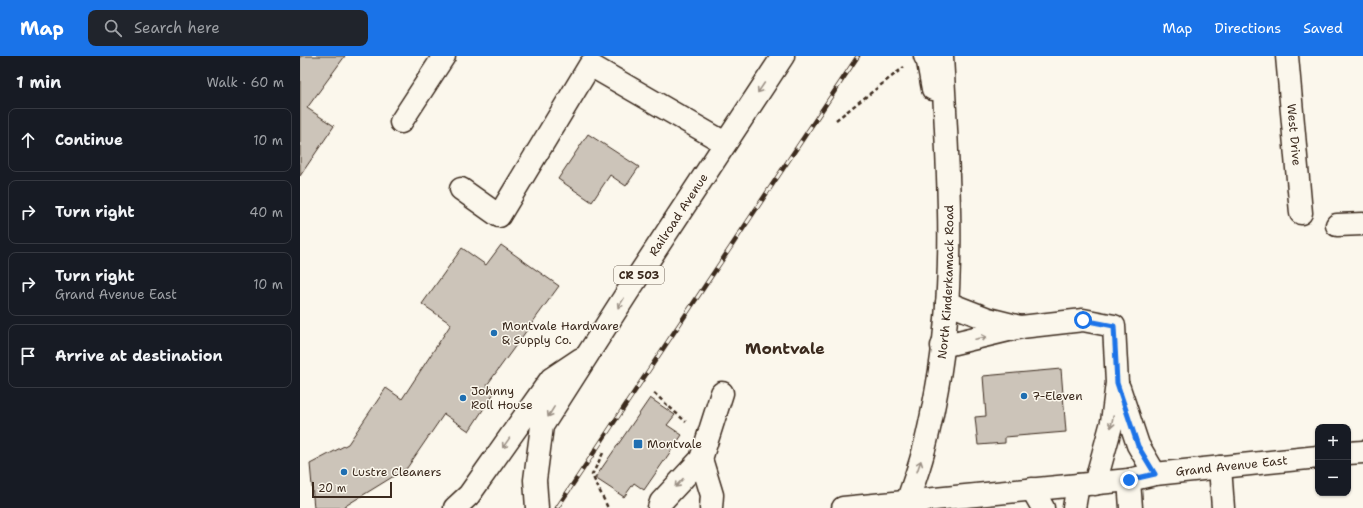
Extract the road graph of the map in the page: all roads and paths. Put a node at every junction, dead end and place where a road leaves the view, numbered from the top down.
1 (444, 56) edge
2 (783, 56) edge
3 (925, 56) edge
4 (942, 56) edge
5 (1287, 56) edge
6 (904, 67) dead end
7 (836, 120) dead end
8 (401, 122) dead end
9 (725, 143) junction
10 (948, 177) junction
11 (461, 189) dead end
12 (1302, 213) dead end
13 (1363, 224) edge
14 (1337, 225) dead end
15 (947, 303) junction
16 (1021, 327) junction
17 (942, 346) junction
18 (588, 354) junction
19 (1117, 383) junction
20 (654, 393) dead end
21 (722, 394) dead end
22 (690, 425) dead end
23 (1363, 452) edge
24 (603, 453) dead end
25 (1351, 453) edge
26 (1315, 456) edge
27 (701, 459) junction
28 (1220, 467) junction
29 (1155, 474) junction
30 (1129, 480) junction
31 (1087, 484) junction
32 (1032, 489) junction
33 (906, 506) edge
34 (455, 508) edge
35 (536, 508) edge
36 (608, 508) edge
37 (659, 508) edge
38 (711, 508) edge
39 (843, 508) edge
40 (1043, 508) edge
41 (1074, 508) edge
42 (1131, 508) edge
43 (1223, 508) edge

1 - 8 main road
2 -> 9 main road, Railroad Avenue / CR 503
3 - 10 main road
4 - 10 main road, North Kinderkamack Road
5 - 12 main road, West Drive
6 - 7 path
9 - 11 main road
9 -> 18 main road, Railroad Avenue / CR 503
10 - 15 main road, North Kinderkamack Road
13 - 14 main road
15 - 16 main road
15 - 17 main road, North Kinderkamack Road
17 -> 16 main road
16 - 19 main road
33 -> 17 main road, North Kinderkamack Road
18 -> 34 main road
18 -> 35 main road, Railroad Avenue / CR 503
19 - 29 main road
19 -> 31 main road
20 - 22 path
21 - 27 main road
23 - 25 main road
24 - 36 path
26 - 28 main road, Grand Avenue East
27 -> 37 main road
27 - 38 main road
28 - 29 main road, Grand Avenue East
28 - 43 main road
29 - 30 main road, Grand Avenue East
30 - 31 main road, Grand Avenue East
30 - 42 main road
31 - 32 main road, Grand Avenue East
31 - 41 main road
32 - 33 main road, Grand Avenue East
32 - 40 main road
33 - 39 main road, Grand Avenue East

